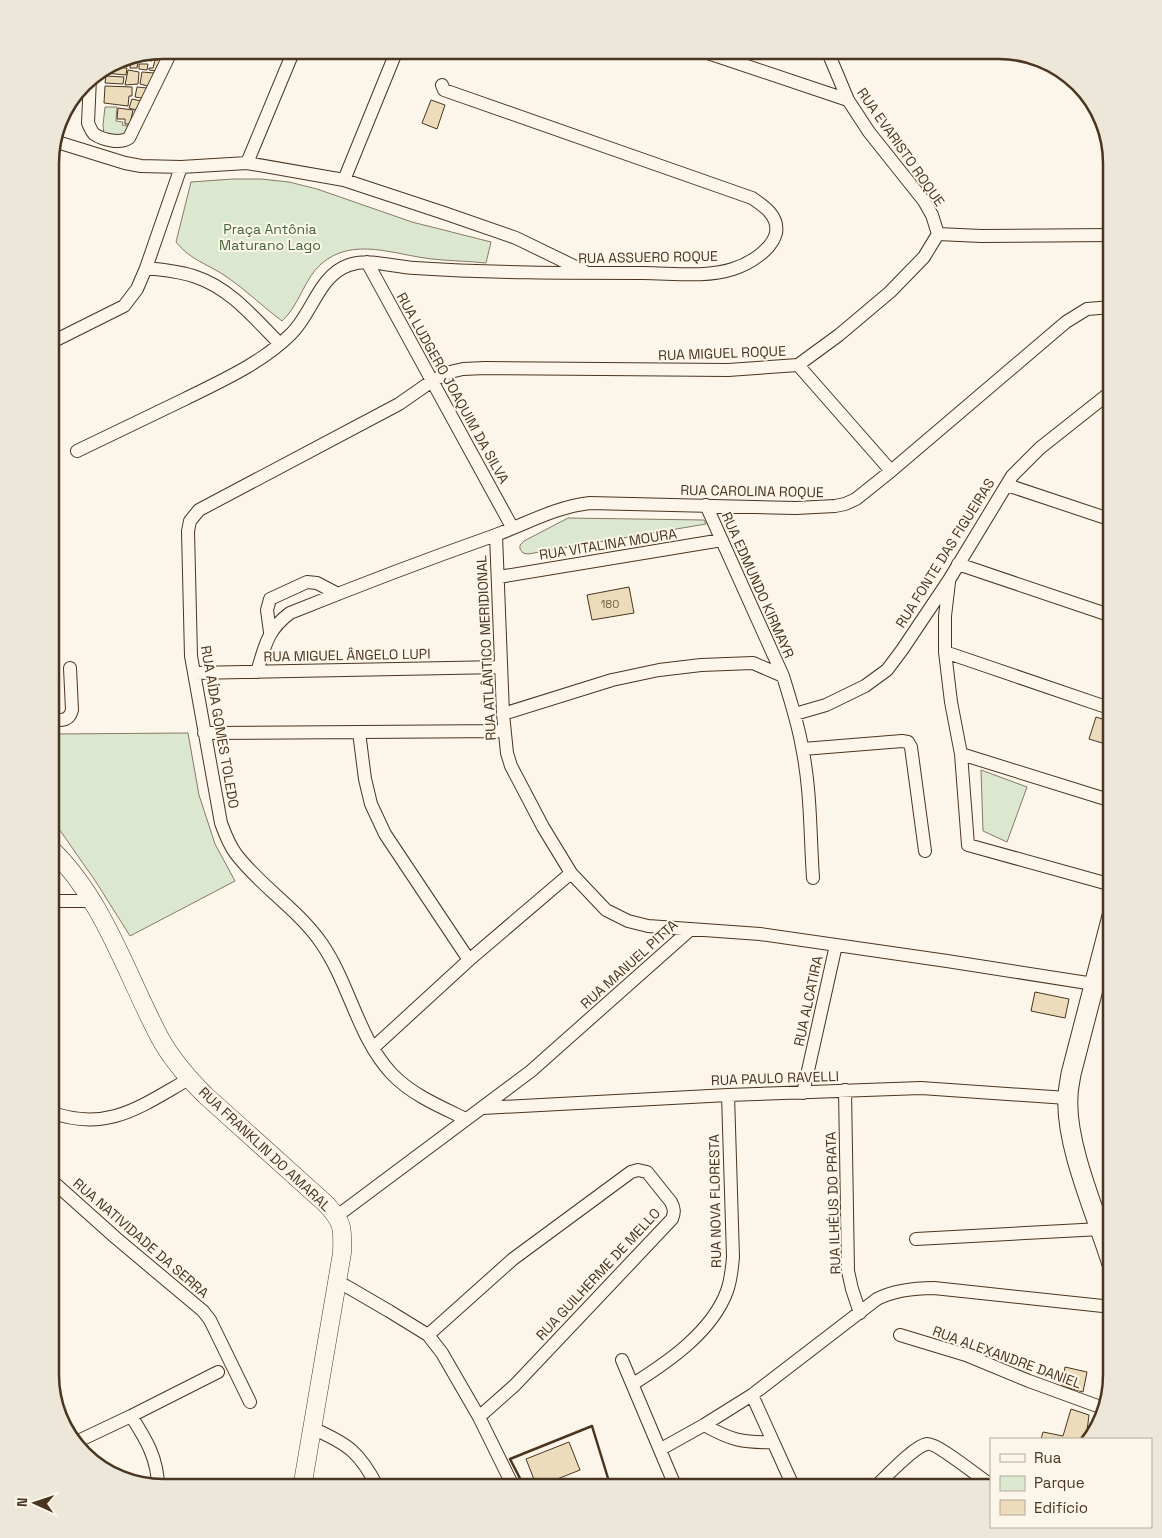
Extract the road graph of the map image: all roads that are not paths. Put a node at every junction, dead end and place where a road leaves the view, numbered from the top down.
1 (168, 59) edge
2 (290, 59) edge
3 (393, 59) edge
4 (726, 59) edge
5 (830, 59) edge
6 (442, 85) dead end
7 (89, 90) edge
8 (848, 100) junction
9 (61, 143) edge
10 (247, 162) junction
11 (181, 168) junction
12 (344, 180) junction
13 (938, 234) junction
14 (1103, 235) edge
15 (367, 262) junction
16 (146, 268) junction
17 (588, 273) junction
18 (1103, 308) edge
19 (59, 339) edge
20 (280, 344) junction
21 (798, 365) junction
22 (432, 381) junction
23 (1103, 398) edge
24 (78, 452) dead end
25 (892, 471) junction
26 (1006, 485) junction
27 (706, 505) junction
28 (1103, 517) edge
29 (512, 528) junction
30 (496, 535) junction
31 (722, 540) junction
32 (958, 564) junction
33 (498, 577) junction
34 (949, 580) junction
35 (338, 594) junction
36 (1103, 613) edge
37 (270, 632) junction
38 (945, 652) junction
39 (501, 667) junction
40 (70, 668) dead end
41 (257, 672) junction
42 (194, 673) junction
43 (783, 676) junction
44 (1103, 706) edge
45 (503, 714) junction
46 (795, 714) junction
47 (59, 720) edge
48 (504, 731) junction
49 (359, 732) junction
50 (204, 733) junction
51 (803, 749) junction
52 (961, 754) junction
53 (1103, 798) edge
54 (925, 851) dead end
55 (59, 857) edge
56 (571, 873) junction
57 (813, 878) dead end
58 (1103, 882) edge
59 (59, 901) edge
60 (92, 901) junction
61 (691, 929) junction
62 (836, 945) junction
63 (1103, 950) edge
64 (469, 960) junction
65 (1094, 984) junction
66 (373, 1048) junction
67 (189, 1079) junction
68 (845, 1090) junction
69 (803, 1093) junction
70 (728, 1095) junction
71 (1067, 1098) junction
72 (483, 1108) junction
73 (59, 1115) edge
74 (466, 1120) junction
75 (59, 1187) edge
76 (337, 1216) junction
77 (1102, 1229) junction
78 (1103, 1232) edge
79 (916, 1240) dead end
80 (336, 1283) junction
81 (1103, 1306) edge
82 (860, 1313) junction
83 (428, 1335) junction
84 (900, 1335) dead end
85 (622, 1360) dead end
86 (218, 1372) dead end
87 (633, 1384) junction
88 (752, 1395) junction
89 (250, 1402) dead end
90 (1098, 1406) edge
91 (131, 1416) junction
92 (479, 1416) junction
93 (704, 1425) junction
94 (312, 1428) junction
95 (81, 1439) edge
96 (773, 1442) junction
97 (660, 1449) junction
98 (157, 1479) edge
99 (304, 1479) edge
100 (373, 1479) edge
101 (510, 1479) edge
102 (672, 1479) edge
103 (790, 1479) edge
104 (883, 1479) edge
105 (983, 1479) edge

1 - 7 street
2 - 10 street
3 - 12 street
4 - 8 street
5 - 8 street, RUA EVARISTO ROQUE
6 - 17 street, RUA ASSUERO ROQUE
8 - 13 street, RUA EVARISTO ROQUE
9 - 11 street
10 - 11 street
10 - 12 street
11 - 16 street
12 - 17 street
13 - 14 street
13 - 21 street, RUA MIGUEL ROQUE
15 - 17 street, RUA ASSUERO ROQUE
15 - 20 street
15 - 22 street, RUA LUDGERO JOAQUIM DA SILVA
16 - 19 street
16 - 20 street
18 - 25 street, RUA CAROLINA ROQUE
20 - 24 street
21 - 22 street, RUA MIGUEL ROQUE
21 - 25 street
22 - 29 street, RUA LUDGERO JOAQUIM DA SILVA
22 - 42 street, RUA AÍDA GOMES TOLEDO
23 - 26 street, RUA FONTE DAS FIGUEIRAS
25 - 27 street, RUA CAROLINA ROQUE
26 - 28 street
26 - 32 street, RUA FONTE DAS FIGUEIRAS
27 - 29 street, RUA CAROLINA ROQUE
27 - 31 street, RUA EDMUNDO KIRMAYR
29 - 30 street, RUA CAROLINA ROQUE
30 - 33 street, RUA ATLÂNTICO MERIDIONAL
30 - 35 street, RUA CAROLINA ROQUE
31 - 33 street, RUA VITALINA MOURA
31 - 43 street, RUA EDMUNDO KIRMAYR
32 - 34 street, RUA FONTE DAS FIGUEIRAS
32 - 36 street
33 - 39 street, RUA ATLÂNTICO MERIDIONAL
34 - 38 street
34 - 46 street, RUA FONTE DAS FIGUEIRAS
35 - 37 street, RUA CAROLINA ROQUE
35 - 37 street, RUA CAROLINA ROQUE
37 - 41 street, RUA CAROLINA ROQUE
38 - 44 street
38 - 52 street
39 - 41 street, RUA MIGUEL ÂNGELO LUPI
39 - 45 street, RUA ATLÂNTICO MERIDIONAL
40 - 47 street
41 - 42 street, RUA MIGUEL ÂNGELO LUPI
42 - 50 street, RUA AÍDA GOMES TOLEDO
43 - 45 street, RUA EDMUNDO KIRMAYR
43 - 46 street, RUA EDMUNDO KIRMAYR
45 - 48 street, RUA ATLÂNTICO MERIDIONAL
46 - 51 street, RUA EDMUNDO KIRMAYR
48 - 49 street
48 - 56 street, RUA ATLÂNTICO MERIDIONAL
49 - 50 street
49 - 64 street
50 - 66 street, RUA AÍDA GOMES TOLEDO
51 - 54 street
51 - 57 street, RUA EDMUNDO KIRMAYR
52 - 53 street
52 - 58 street
55 - 60 street, RUA FRANKLIN DO AMARAL
56 - 61 street, RUA ATLÂNTICO MERIDIONAL
56 - 64 street
59 - 60 street
60 - 67 street, RUA FRANKLIN DO AMARAL
61 - 62 street, RUA MANUEL PITTA
61 - 72 street, RUA MANUEL PITTA
62 - 65 street, RUA MANUEL PITTA
62 - 69 street, RUA ALCATIRA
63 - 65 main road
64 - 66 street
65 - 71 main road
66 - 74 street, RUA AÍDA GOMES TOLEDO
67 - 73 street
67 - 76 street, RUA FRANKLIN DO AMARAL
68 - 69 street, RUA PAULO RAVELLI
68 - 71 street, RUA PAULO RAVELLI
68 - 82 street, RUA ILHÉUS DO PRATA
69 - 70 street, RUA PAULO RAVELLI
70 - 72 street, RUA PAULO RAVELLI
70 - 87 street, RUA NOVA FLORESTA
71 - 77 main road
72 - 74 street, RUA MANUEL PITTA
74 - 76 street, RUA MANUEL PITTA
75 - 89 street, RUA NATIVIDADE DA SERRA
76 - 80 street, RUA FRANKLIN DO AMARAL
77 - 78 main road
77 - 79 street
80 - 83 street
80 - 94 street, RUA FRANKLIN DO AMARAL
81 - 82 street
82 - 88 street
83 - 92 street
83 - 92 street, RUA GUILHERME DE MELLO
84 - 90 street, RUA ALEXANDRE DANIEL
85 - 87 street
86 - 91 street
87 - 97 street
88 - 93 street
88 - 96 street
91 - 95 street
91 - 98 street
92 - 101 street
93 - 96 street
93 - 97 street
94 - 99 street, RUA FRANKLIN DO AMARAL
94 - 100 street
96 - 103 street
97 - 102 street
104 - 105 street

